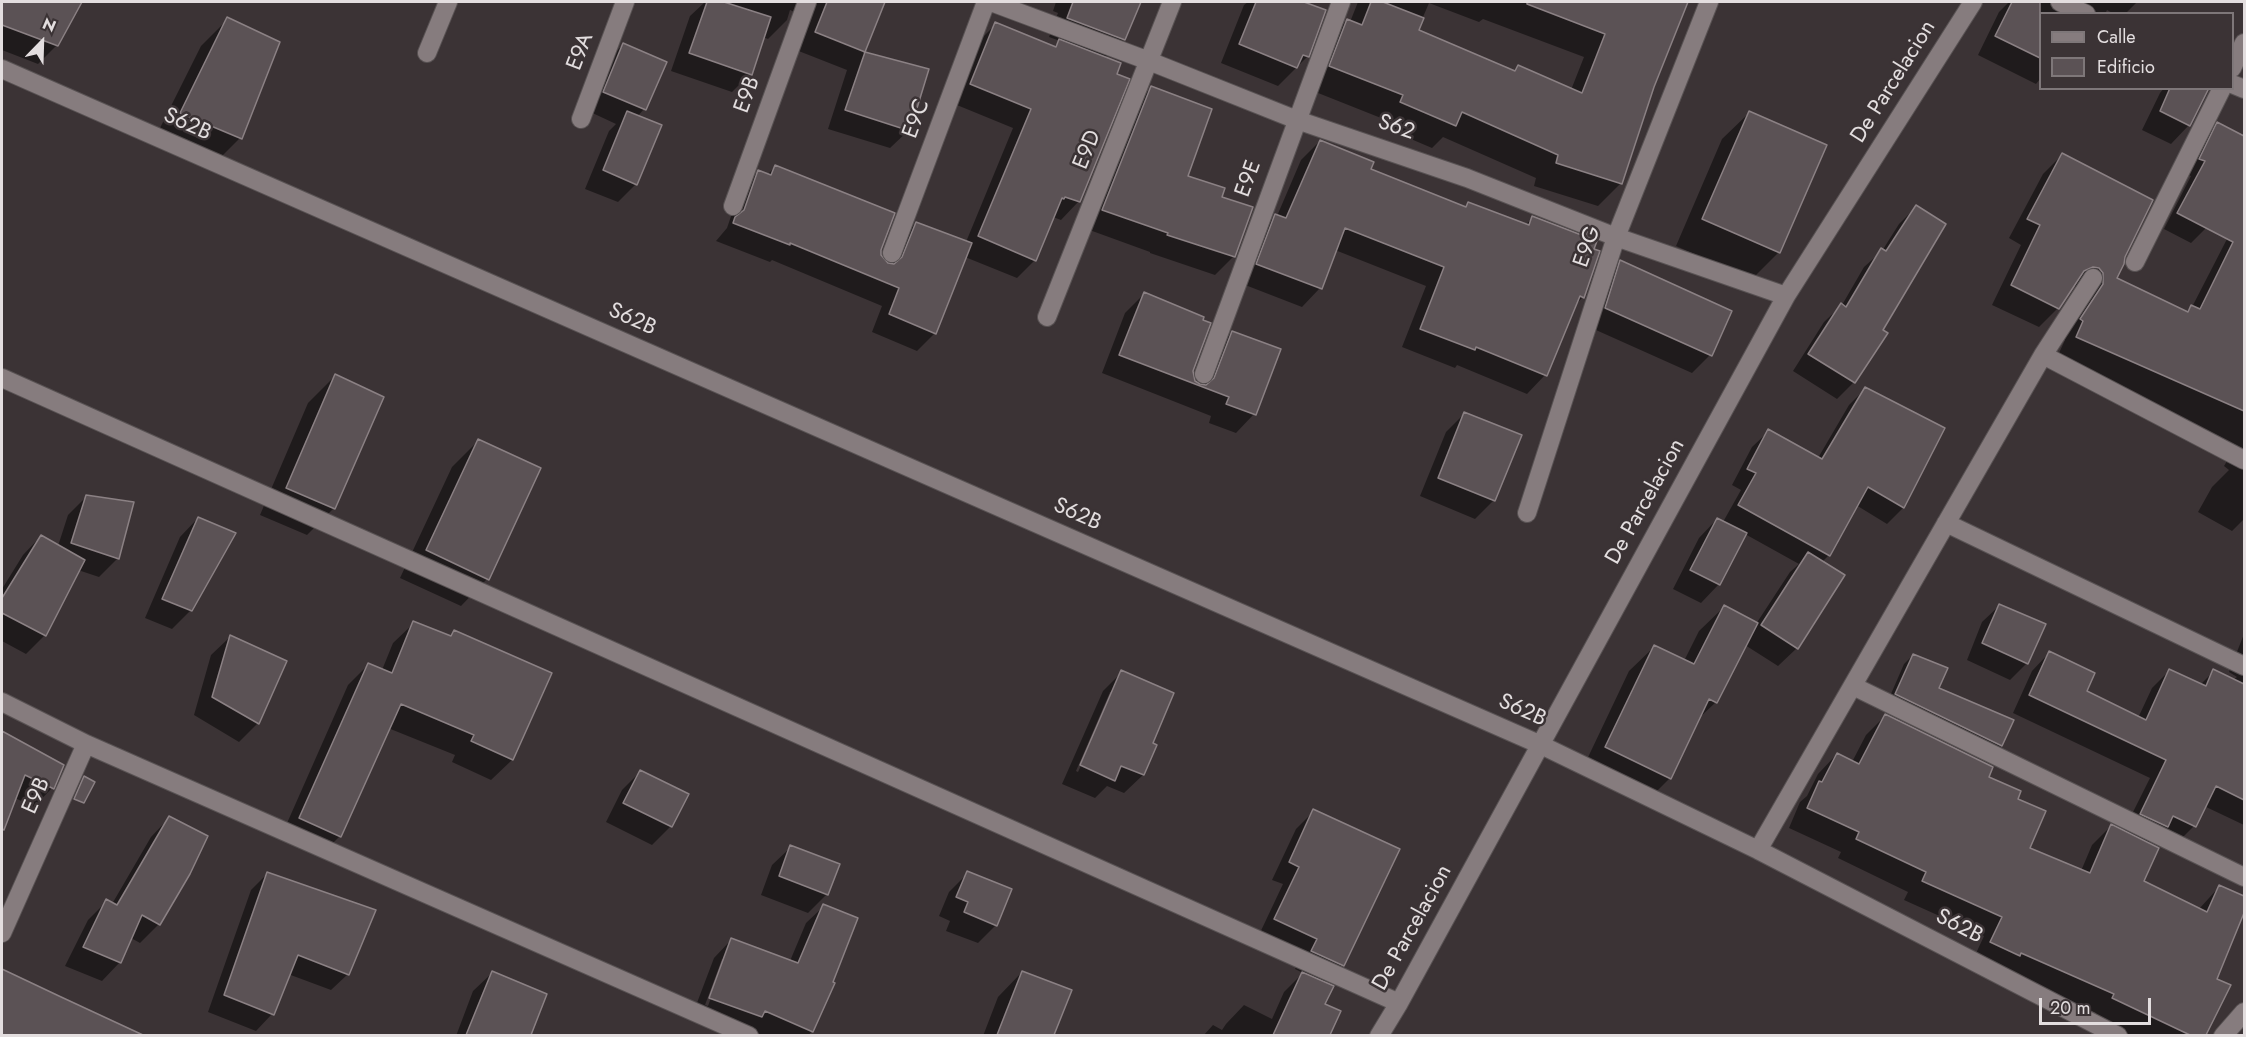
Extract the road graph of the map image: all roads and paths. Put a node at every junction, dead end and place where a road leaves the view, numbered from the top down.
1 (448, 2) edge
2 (625, 2) edge
3 (807, 2) edge
4 (986, 2) edge
5 (991, 2) edge
6 (1172, 2) edge
7 (1341, 2) edge
8 (1709, 2) edge
9 (1973, 2) edge
10 (2060, 2) edge
11 (2082, 12) edge
12 (2244, 43) edge
13 (427, 53) dead end
14 (1149, 61) junction
15 (2234, 64) edge
16 (2, 69) edge
17 (2221, 90) edge
18 (581, 119) dead end
19 (1297, 120) junction
20 (733, 206) dead end
21 (1616, 237) junction
22 (892, 254) dead end
23 (2135, 262) dead end
24 (2093, 278) dead end
25 (1786, 296) junction
26 (1047, 317) dead end
27 (2043, 355) junction
28 (1204, 374) dead end
29 (2, 378) edge
30 (2244, 460) edge
31 (1527, 513) dead end
32 (1946, 523) junction
33 (2244, 666) edge
34 (1853, 686) junction
35 (2, 702) edge
36 (86, 744) junction
37 (1541, 745) junction
38 (1758, 850) junction
39 (2244, 877) edge
40 (2, 933) edge
41 (1399, 1003) junction
42 (2244, 1012) edge
43 (749, 1035) edge
44 (1379, 1035) edge
45 (2118, 1035) edge
46 (2223, 1035) edge

1 - 13 street
2 - 18 street, E9A
3 - 20 street, E9B
4 - 22 street, E9C
5 - 14 street, S62
6 - 14 street, E9D
7 - 19 street, E9E
8 - 21 street, E9G
9 - 25 street, De Parcelacion
10 - 11 street
12 - 15 street
14 - 19 street, S62
14 - 26 street, E9D
16 - 37 street, S62B
17 - 23 street
19 - 21 street, S62
19 - 28 street, E9E
21 - 25 street, S62
21 - 31 street, E9G
24 - 27 street
25 - 37 street, De Parcelacion
27 - 30 street
27 - 32 street
29 - 41 street
32 - 33 street
32 - 34 street
34 - 38 street
34 - 39 street
35 - 36 street
36 - 40 street, E9B
36 - 43 street
37 - 38 street, S62B
37 - 41 street, De Parcelacion
38 - 45 street, S62B
41 - 44 street, De Parcelacion
42 - 46 street

